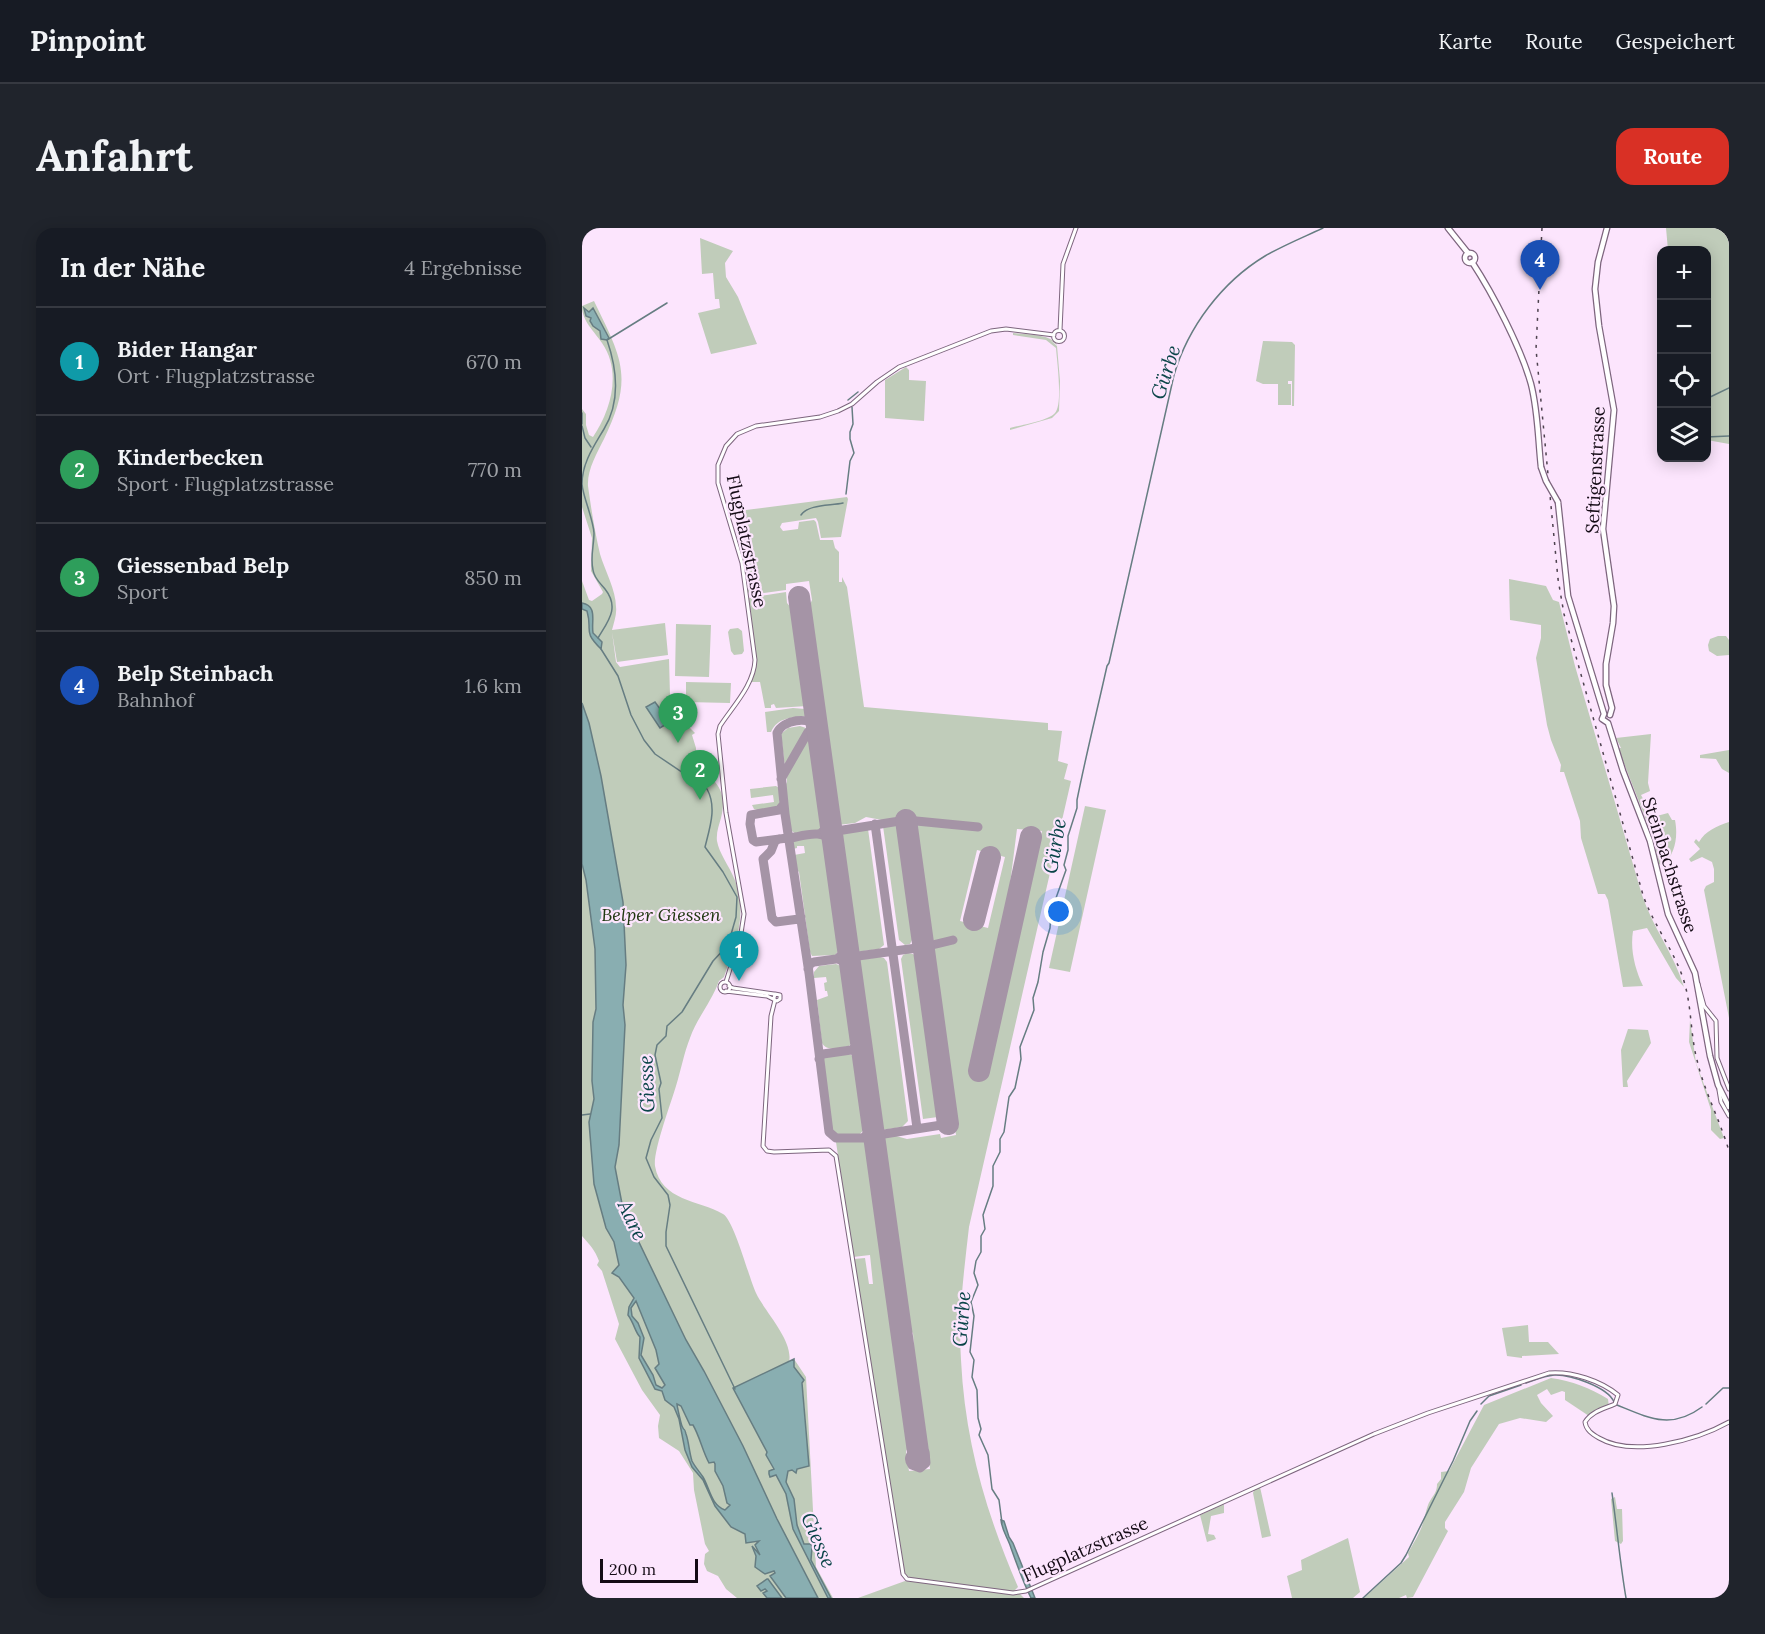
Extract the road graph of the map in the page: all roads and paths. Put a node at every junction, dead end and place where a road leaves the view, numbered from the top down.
1 (1076, 228) edge
2 (1448, 228) edge
3 (1607, 228) edge
4 (1060, 330) junction
5 (1054, 335) junction
6 (1607, 715) junction
7 (1608, 723) junction
8 (1697, 981) junction
9 (726, 982) junction
10 (729, 986) junction
11 (726, 991) junction
12 (775, 998) junction
13 (1718, 1085) junction
14 (1729, 1089) edge
15 (1729, 1107) edge
16 (1729, 1116) edge
17 (1729, 1422) edge

1 - 4 street
2 - 6 main road, Steinbachstrasse, bridge
3 - 6 main road, Seftigenstrasse
4 - 5 street
4 - 5 street
5 - 9 street, Flugplatzstrasse
6 - 7 main road
6 - 7 main road, Steinbachstrasse
7 - 8 main road, Steinbachstrasse
8 - 13 main road
8 - 14 street
9 - 10 street
9 - 11 street
10 - 11 street
10 - 12 street
11 - 12 street
12 - 17 street, Flugplatzstrasse
13 - 15 main road
13 - 16 street

